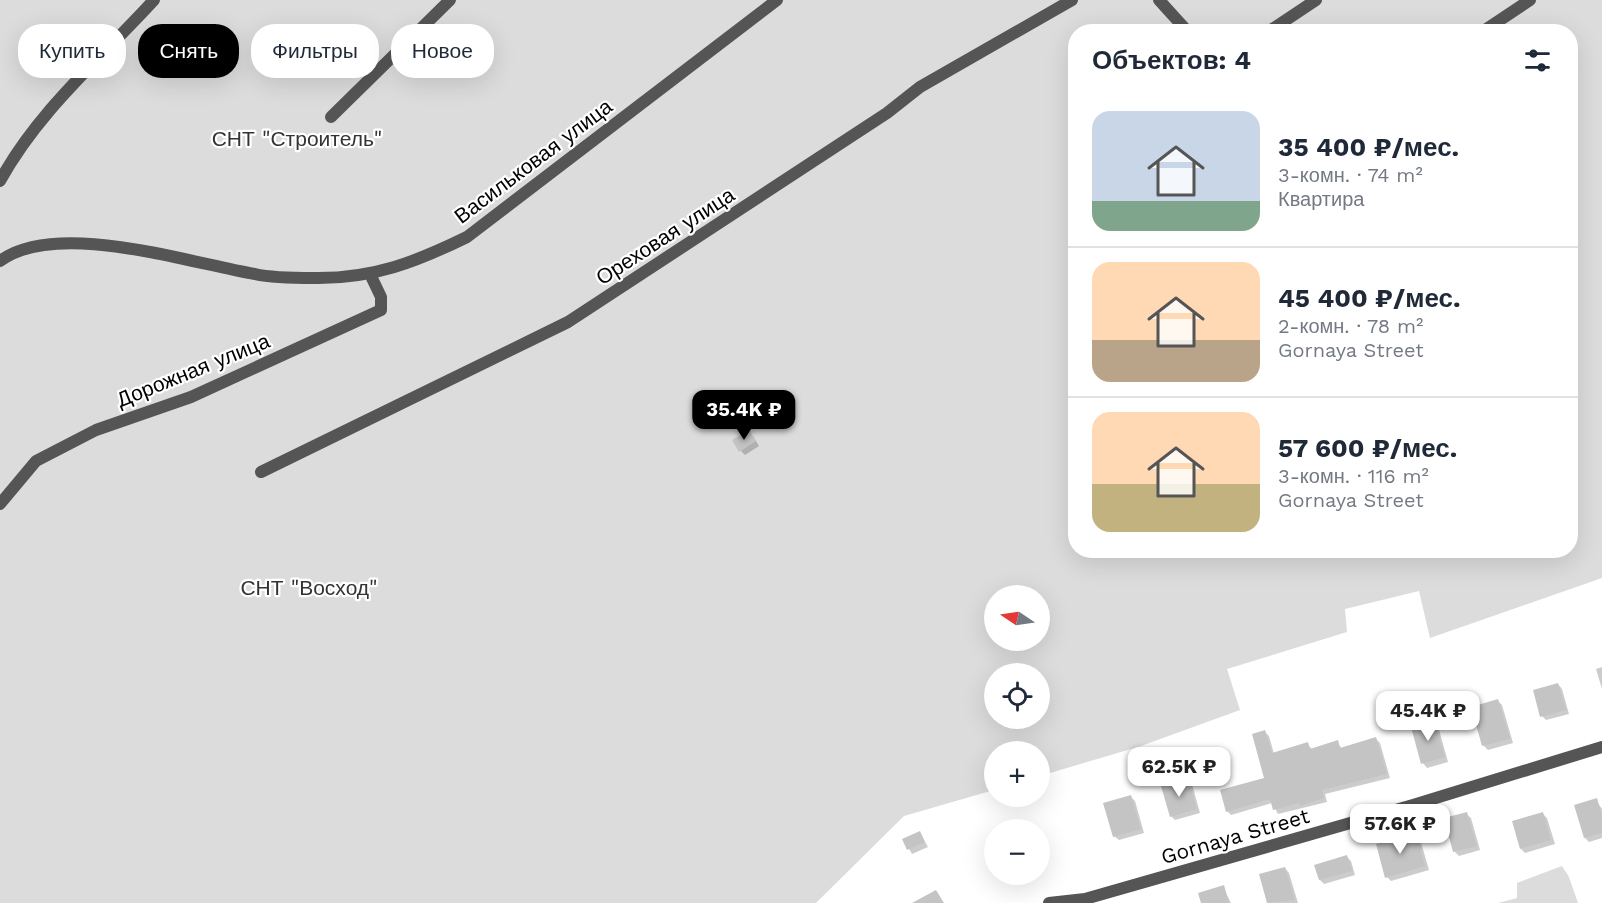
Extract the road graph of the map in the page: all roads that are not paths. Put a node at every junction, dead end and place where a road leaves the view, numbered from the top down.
1 (154, 0) edge
2 (450, 0) edge
3 (777, 0) edge
4 (1072, 0) edge
5 (1159, 0) edge
6 (1317, 0) edge
7 (1530, 0) edge
8 (1181, 24) edge
9 (1280, 24) edge
10 (1494, 24) edge
11 (331, 117) dead end
12 (0, 181) edge
13 (0, 261) edge
14 (370, 274) junction
15 (261, 472) dead end
16 (0, 504) edge
17 (1602, 747) edge
18 (1085, 901) edge
19 (1049, 903) edge

1 - 12 street
2 - 11 street
3 - 14 street, Васильковая улица
4 - 15 street, Ореховая улица
5 - 8 street
6 - 9 street
7 - 10 street
13 - 14 street, Васильковая улица
14 - 16 street, Дорожная улица
17 - 18 street, Gornaya Street
18 - 19 street, Gornaya Street

